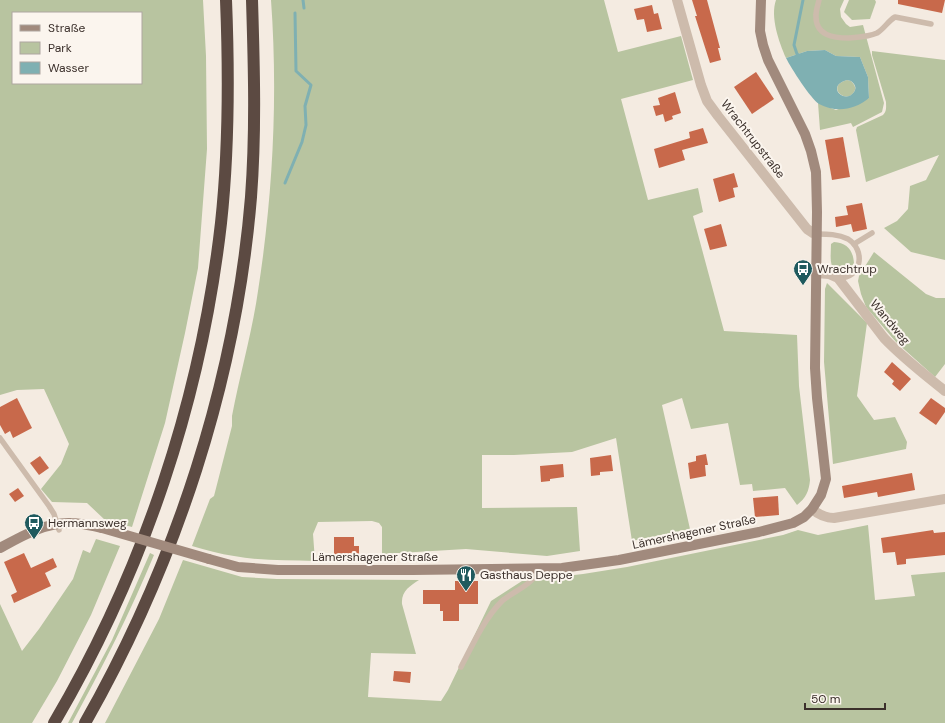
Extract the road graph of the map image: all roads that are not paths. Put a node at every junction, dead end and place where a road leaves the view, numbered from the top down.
1 (226, 0) edge
2 (252, 0) edge
3 (677, 0) edge
4 (761, 0) edge
5 (819, 0) edge
6 (931, 24) dead end
7 (872, 233) dead end
8 (817, 234) junction
9 (854, 244) junction
10 (816, 273) junction
11 (838, 278) junction
12 (945, 391) edge
13 (0, 438) edge
14 (945, 499) edge
15 (812, 509) junction
16 (58, 527) junction
17 (0, 548) edge
18 (538, 569) junction
19 (462, 667) dead end
20 (54, 723) edge
21 (86, 723) edge

1 - 20 highway
2 - 21 highway
3 - 8 street, Wrachtrupstraße
4 - 8 main road, Lämershagener Straße
5 - 6 lane
7 - 9 lane
8 - 9 lane
8 - 10 main road, Lämershagener Straße
9 - 11 lane
10 - 11 street
10 - 15 main road, Lämershagener Straße
11 - 12 street, Wandweg
13 - 16 lane
14 - 15 street
15 - 18 main road, Lämershagener Straße
16 - 17 main road, Lämershagener Straße
16 - 18 main road, Lämershagener Straße, bridge
18 - 19 lane

